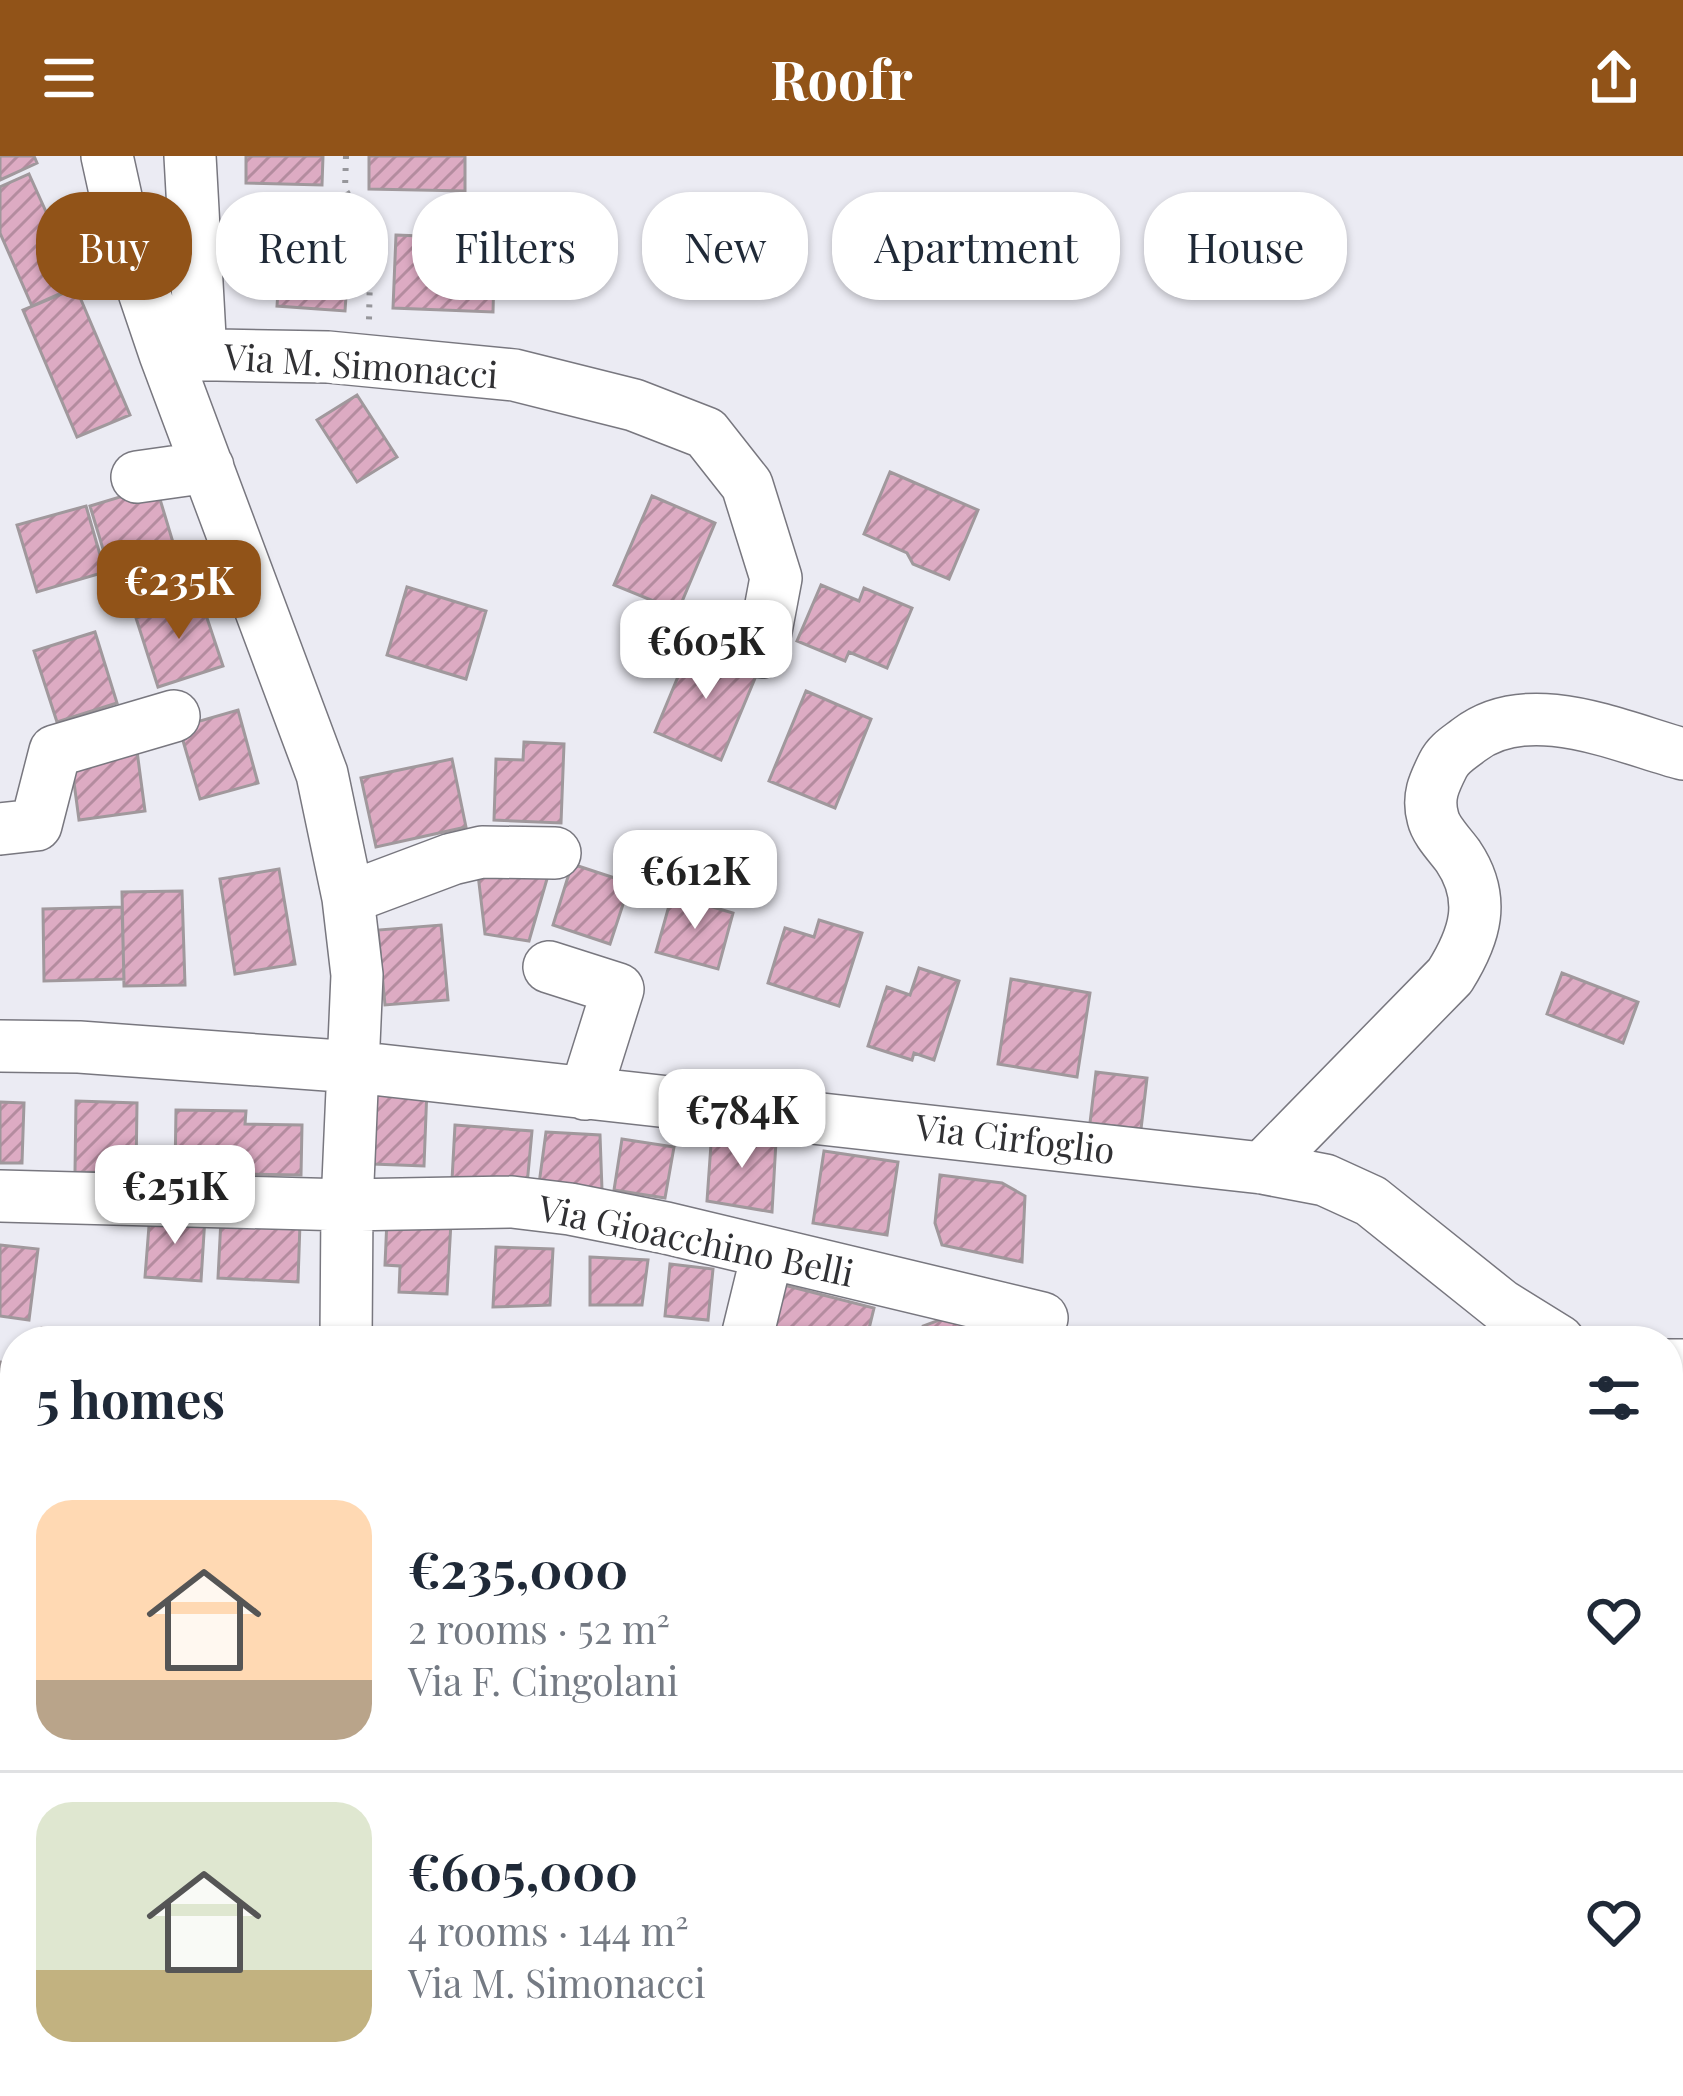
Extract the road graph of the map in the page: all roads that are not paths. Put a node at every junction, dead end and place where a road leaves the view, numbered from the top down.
1 (107, 156) edge
2 (190, 156) edge
3 (183, 355) junction
4 (208, 466) junction
5 (137, 477) dead end
6 (762, 652) dead end
7 (174, 716) dead end
8 (1683, 754) edge
9 (0, 829) edge
10 (555, 853) dead end
11 (349, 898) junction
12 (549, 967) dead end
13 (0, 1046) edge
14 (354, 1067) junction
15 (585, 1094) junction
16 (1255, 1167) junction
17 (0, 1196) edge
18 (346, 1205) junction
19 (767, 1255) junction
20 (1042, 1318) dead end
21 (346, 1326) edge
22 (750, 1326) edge
23 (1535, 1326) edge

1 - 3 street
2 - 3 street, Via M. Simonacci
3 - 4 street
3 - 6 street, Via M. Simonacci
4 - 5 street
4 - 11 street
7 - 9 street
8 - 16 street
10 - 11 street
11 - 14 street
12 - 15 street
13 - 14 street, Via Cirfoglio
14 - 15 street, Via Cirfoglio
14 - 18 street
15 - 16 street, Via Cirfoglio
16 - 23 street, Via Cirfoglio
17 - 18 street, Via Gioacchino Belli
18 - 19 street, Via Gioacchino Belli
18 - 21 street
19 - 20 street, Via Gioacchino Belli
19 - 22 street

